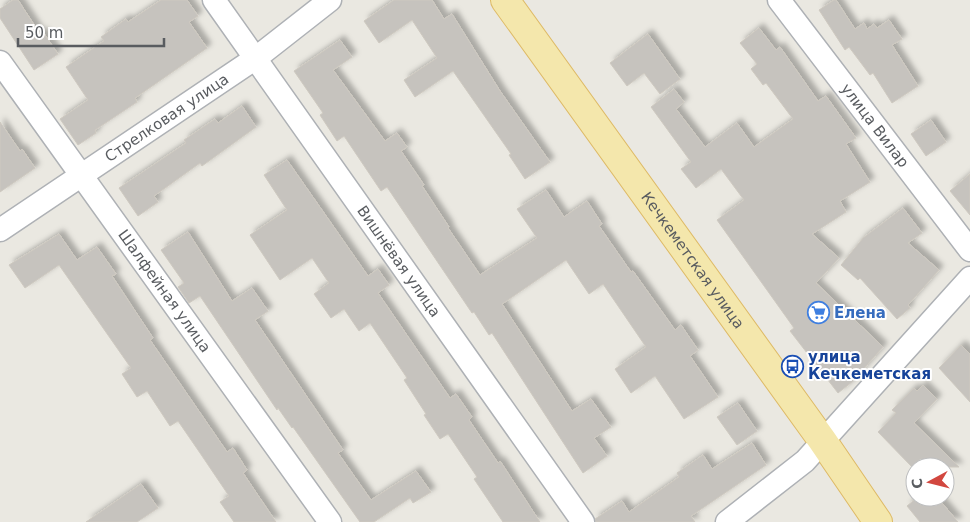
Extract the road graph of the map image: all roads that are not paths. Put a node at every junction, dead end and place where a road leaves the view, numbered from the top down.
1 (214, 0) edge
2 (330, 0) edge
3 (505, 0) edge
4 (779, 0) edge
5 (256, 58) junction
6 (0, 62) edge
7 (82, 174) junction
8 (0, 230) edge
9 (970, 250) edge
10 (970, 278) edge
11 (822, 440) junction
12 (330, 522) edge
13 (583, 522) edge
14 (727, 522) edge
15 (878, 522) edge

1 - 5 street, Вишнёвая улица
2 - 5 street, Стрелковая улица
3 - 11 main road, Кечкеметская улица
4 - 9 street, улица Вилар
5 - 7 street, Стрелковая улица
5 - 13 street, Вишнёвая улица
6 - 7 street, Шалфейная улица
7 - 8 street, Стрелковая улица
7 - 12 street, Шалфейная улица
10 - 11 street
11 - 14 street
11 - 15 main road, Кечкеметская улица

